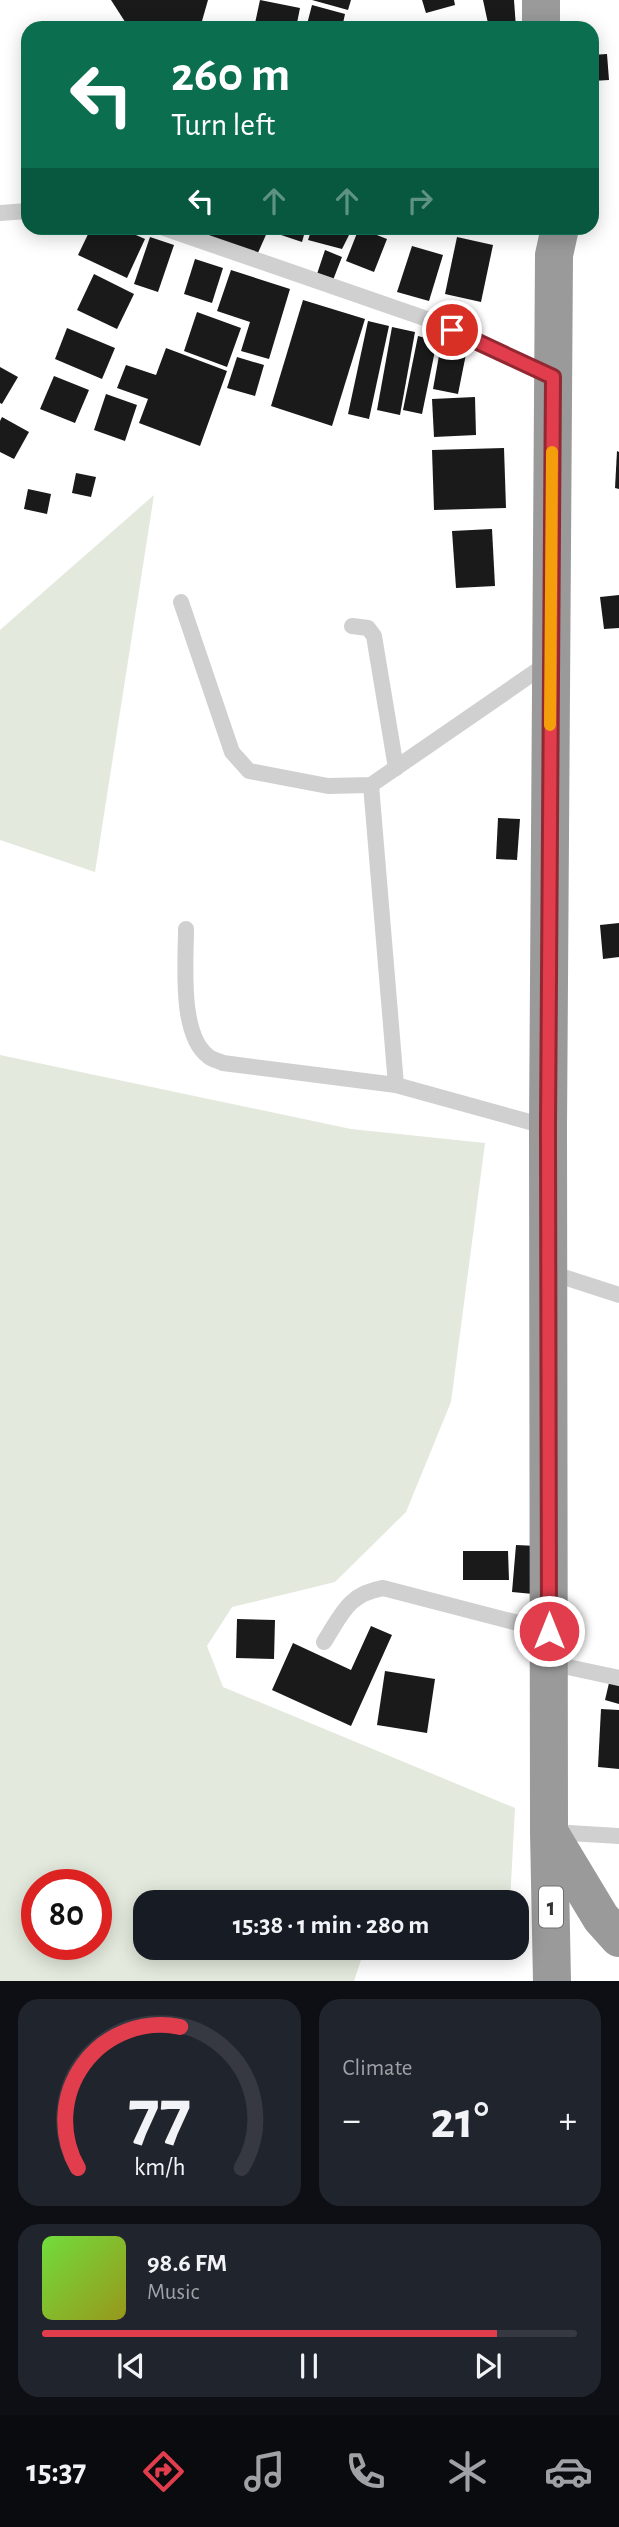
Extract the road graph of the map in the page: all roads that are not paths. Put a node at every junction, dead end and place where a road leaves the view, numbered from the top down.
1 (541, 0) edge
2 (564, 0) edge
3 (541, 21) edge
4 (564, 21) edge
5 (21, 212) edge
6 (0, 213) edge
7 (184, 235) edge
8 (554, 237) edge
9 (553, 377) junction
10 (181, 603) dead end
11 (352, 626) dead end
12 (551, 662) junction
13 (396, 768) junction
14 (371, 785) junction
15 (186, 929) dead end
16 (396, 1085) junction
17 (548, 1127) junction
18 (548, 1272) junction
19 (619, 1295) edge
20 (324, 1642) dead end
21 (549, 1647) junction
22 (619, 1678) edge
23 (549, 1832) junction
24 (619, 1836) edge
25 (619, 1938) edge
26 (552, 1981) edge

1 - 3 highway
2 - 4 highway
5 - 6 lane
7 - 9 lane
8 - 9 highway, 1
9 - 12 highway, 1
10 - 14 lane
11 - 13 lane
12 - 13 lane
12 - 17 highway, 1
13 - 14 lane
14 - 16 lane
15 - 16 lane
16 - 17 lane
17 - 18 highway, 1
18 - 19 lane
18 - 21 highway, 1
20 - 21 lane
21 - 22 lane
21 - 23 highway, 1
23 - 24 lane
23 - 25 highway
23 - 26 highway, 1

